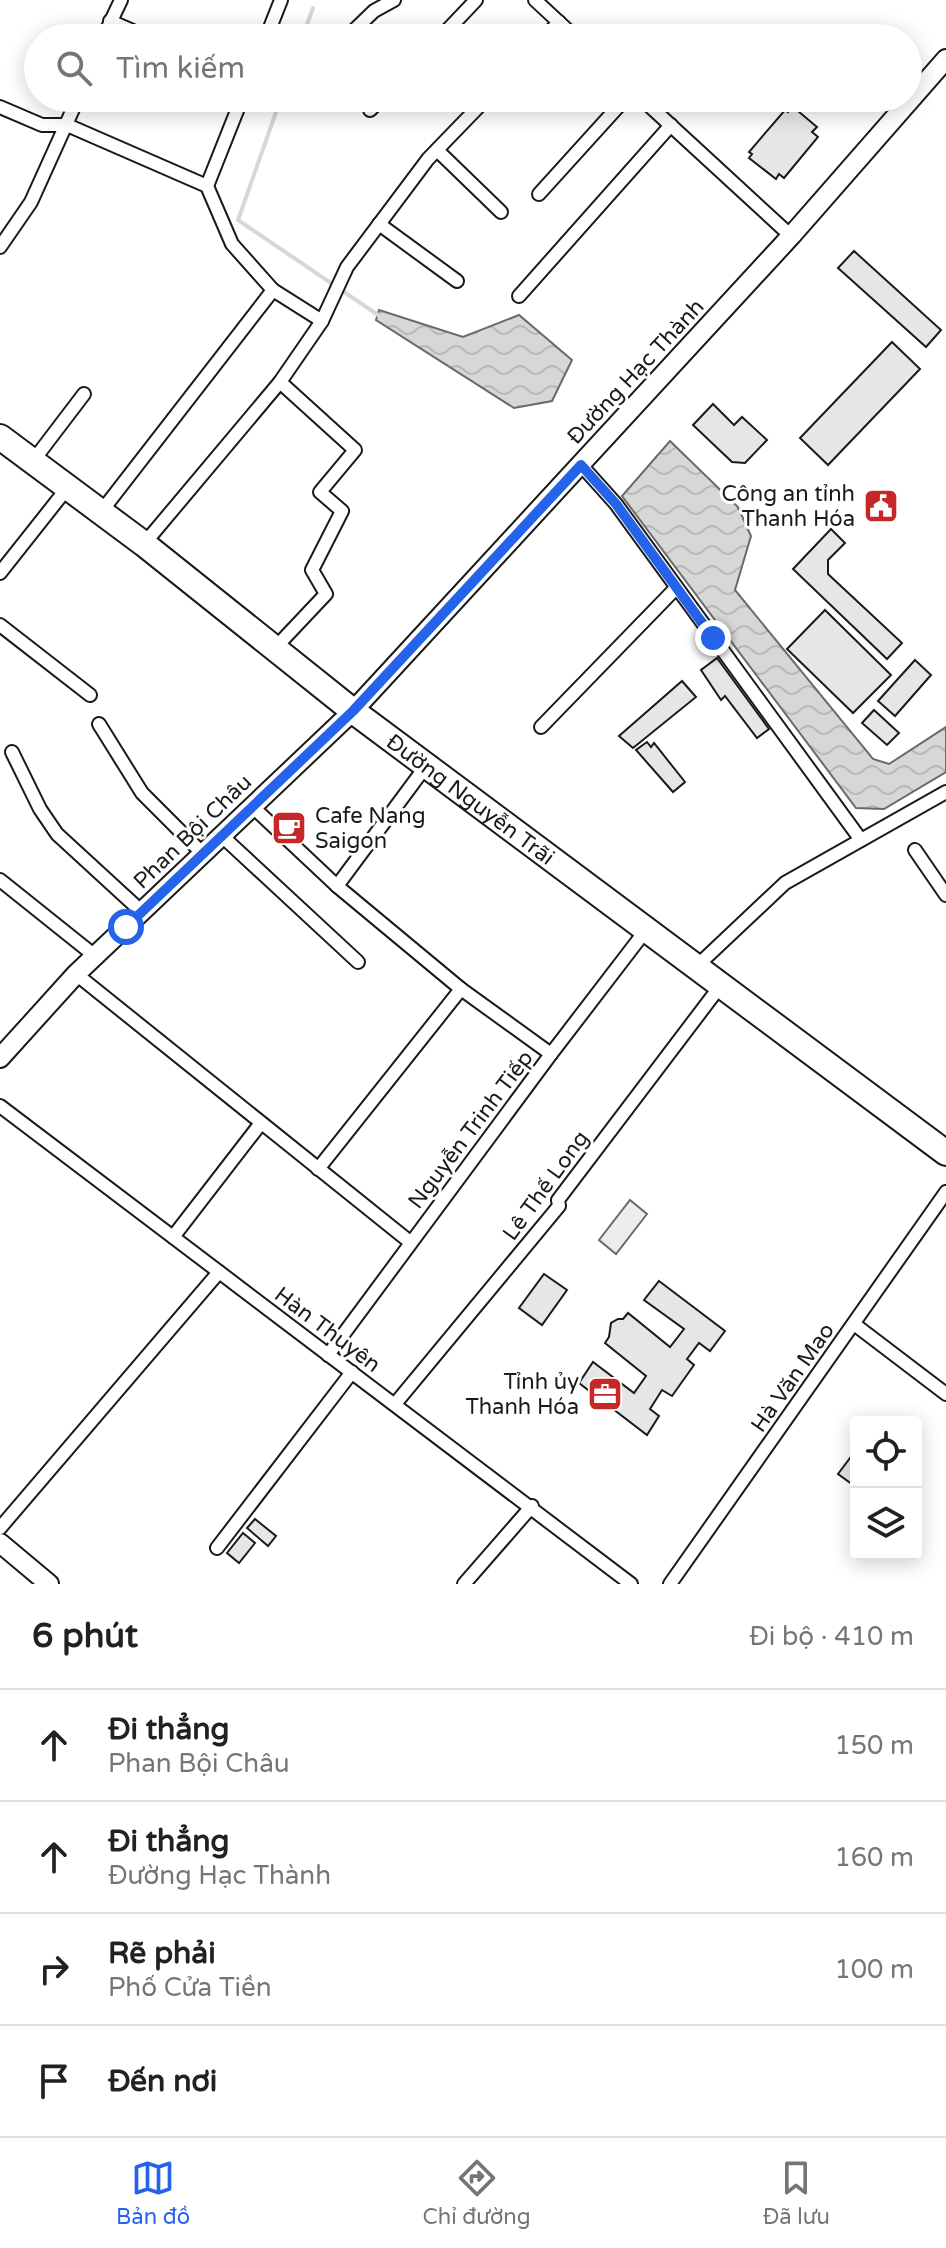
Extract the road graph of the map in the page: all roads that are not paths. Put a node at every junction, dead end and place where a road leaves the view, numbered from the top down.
1 (121, 0) edge
2 (281, 0) edge
3 (394, 0) edge
4 (476, 0) edge
5 (535, 0) edge
6 (110, 21) junction
7 (559, 22) edge
8 (109, 24) edge
9 (117, 24) edge
10 (272, 24) edge
11 (361, 24) edge
12 (453, 24) edge
13 (946, 59) edge
14 (922, 86) edge
15 (0, 107) edge
16 (72, 112) edge
17 (236, 112) edge
18 (474, 112) edge
19 (613, 112) edge
20 (657, 112) edge
21 (900, 112) edge
22 (67, 125) junction
23 (671, 125) junction
24 (437, 150) junction
25 (207, 186) junction
26 (539, 194) dead end
27 (501, 212) dead end
28 (379, 224) junction
29 (791, 236) junction
30 (0, 247) edge
31 (457, 281) dead end
32 (273, 290) junction
33 (519, 296) dead end
34 (322, 321) junction
35 (280, 382) junction
36 (84, 394) dead end
37 (0, 437) edge
38 (33, 461) junction
39 (581, 465) junction
40 (68, 487) junction
41 (101, 512) junction
42 (144, 544) junction
43 (0, 573) edge
44 (676, 588) junction
45 (0, 625) edge
46 (276, 647) junction
47 (90, 695) dead end
48 (353, 711) junction
49 (99, 724) dead end
50 (541, 727) dead end
51 (12, 752) dead end
52 (426, 766) junction
53 (946, 792) edge
54 (253, 807) junction
55 (222, 836) junction
56 (861, 840) junction
57 (915, 850) dead end
58 (203, 854) junction
59 (0, 880) edge
60 (337, 886) junction
61 (946, 895) edge
62 (142, 912) junction
63 (646, 930) junction
64 (95, 956) junction
65 (358, 962) dead end
66 (697, 966) junction
67 (76, 974) junction
68 (721, 985) junction
69 (461, 989) junction
70 (551, 1054) junction
71 (0, 1058) edge
72 (0, 1106) edge
73 (261, 1123) junction
74 (946, 1153) edge
75 (318, 1169) junction
76 (946, 1192) edge
77 (173, 1237) junction
78 (410, 1242) junction
79 (219, 1272) junction
80 (854, 1324) junction
81 (328, 1355) junction
82 (352, 1372) junction
83 (946, 1394) edge
84 (395, 1404) junction
85 (532, 1506) junction
86 (0, 1528) edge
87 (0, 1543) edge
88 (217, 1548) dead end
89 (49, 1584) edge
90 (464, 1584) edge
91 (631, 1584) edge
92 (670, 1584) edge

1 - 6 street
2 - 10 street
3 - 11 street
4 - 12 street
5 - 7 street
6 - 8 street
6 - 9 street
13 - 14 street, Đường Hạc Thành
15 - 22 street
16 - 22 street
17 - 25 street
18 - 24 street
19 - 26 street
20 - 23 street
21 - 29 street, Đường Hạc Thành
22 - 25 street
22 - 30 street
23 - 29 street
23 - 33 street
24 - 27 street
24 - 28 street
25 - 32 street
28 - 31 street
28 - 34 street
29 - 39 street, Đường Hạc Thành
32 - 34 street
32 - 41 street
34 - 35 street
35 - 42 street
35 - 46 street
36 - 38 street
37 - 38 highway, Đường Nguyễn Trãi
38 - 40 highway, Đường Nguyễn Trãi
39 - 44 street
39 - 48 street, Đường Hạc Thành
40 - 41 highway, Đường Nguyễn Trãi
40 - 43 street
41 - 42 highway, Đường Nguyễn Trãi
42 - 46 highway, Đường Nguyễn Trãi
44 - 50 street
44 - 56 street
45 - 47 street
46 - 48 highway, Đường Nguyễn Trãi
48 - 52 highway, Đường Nguyễn Trãi
48 - 54 street, Phan Bội Châu
49 - 58 street
51 - 62 street
52 - 60 street
52 - 63 highway, Đường Nguyễn Trãi
53 - 56 street
54 - 55 street, Phan Bội Châu
54 - 60 street
55 - 58 street, Phan Bội Châu
55 - 65 street
56 - 66 street
57 - 61 street
58 - 62 street, Phan Bội Châu
59 - 64 street
60 - 69 street
62 - 64 street, Phan Bội Châu
63 - 66 highway, Đường Nguyễn Trãi
63 - 70 street, Nguyễn Trinh Tiếp
64 - 67 street, Phan Bội Châu
66 - 68 highway, Đường Nguyễn Trãi
67 - 71 street, Phan Bội Châu
67 - 73 street
68 - 74 highway, Đường Nguyễn Trãi
68 - 84 street, Lê Thế Long
69 - 70 street
69 - 75 street
70 - 78 street, Nguyễn Trinh Tiếp
72 - 77 street, Hàn Thuyên
73 - 75 street
73 - 77 street
75 - 78 street
76 - 80 street, Hà Văn Mao
77 - 79 street, Hàn Thuyên
78 - 81 street, Nguyễn Trinh Tiếp
79 - 81 street, Hàn Thuyên
79 - 86 street
80 - 83 street
80 - 92 street, Hà Văn Mao
81 - 82 street, Hàn Thuyên
82 - 84 street, Hàn Thuyên
82 - 88 street
84 - 85 street, Hàn Thuyên
85 - 90 street
85 - 91 street, Hàn Thuyên
87 - 89 street

